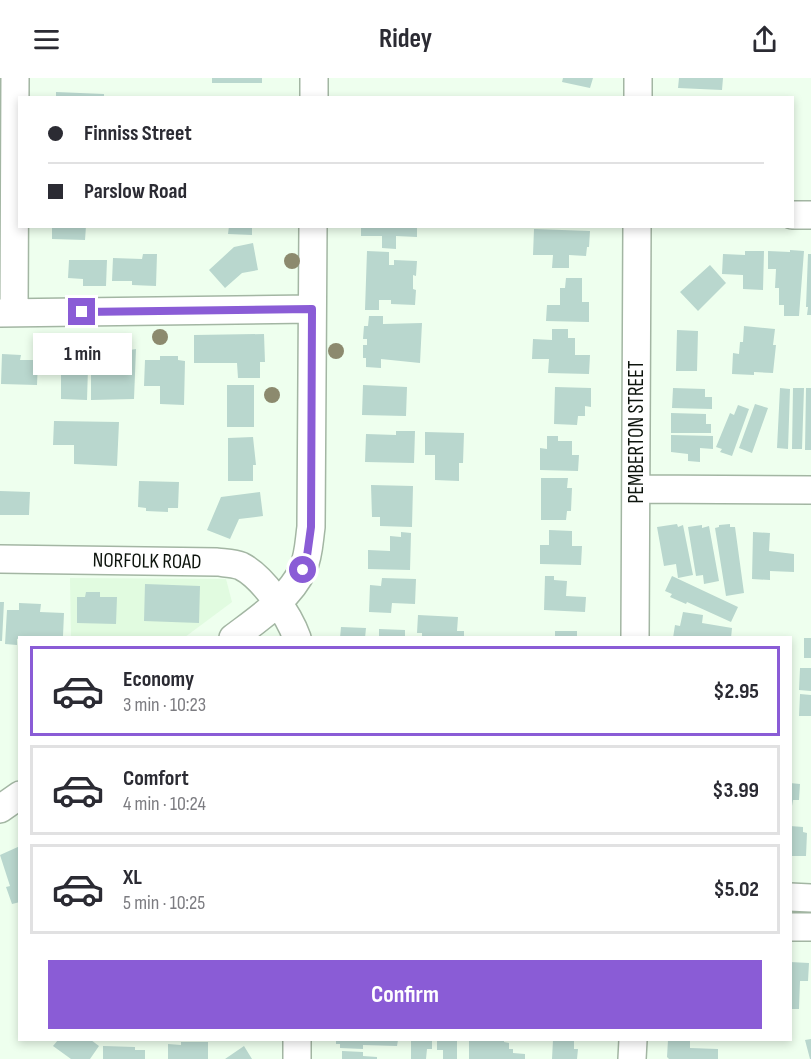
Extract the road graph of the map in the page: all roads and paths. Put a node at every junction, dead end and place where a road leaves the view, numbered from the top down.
1 (15, 78) edge
2 (314, 78) edge
3 (638, 78) edge
4 (314, 96) edge
5 (638, 96) edge
6 (794, 215) edge
7 (811, 215) edge
8 (313, 228) edge
9 (637, 228) edge
10 (312, 309) junction
11 (7, 313) edge
12 (636, 489) junction
13 (811, 489) edge
14 (0, 559) edge
15 (277, 603) junction
16 (236, 636) edge
17 (296, 636) edge
18 (635, 636) edge
19 (18, 796) edge
20 (0, 809) edge
21 (792, 897) edge
22 (811, 898) edge
23 (792, 927) edge
24 (811, 927) edge
25 (297, 1041) edge
26 (633, 1041) edge
27 (297, 1059) edge
28 (632, 1059) edge

1 - 11 street
2 - 4 street
3 - 5 street
6 - 7 street
8 - 10 street
9 - 12 street, PEMBERTON STREET
10 - 11 street
10 - 15 street
12 - 13 street
12 - 18 street, PEMBERTON STREET
14 - 15 street, NORFOLK ROAD
15 - 16 street
15 - 17 street, NORFOLK ROAD
19 - 20 street
21 - 22 street
23 - 24 street
25 - 27 street
26 - 28 street

